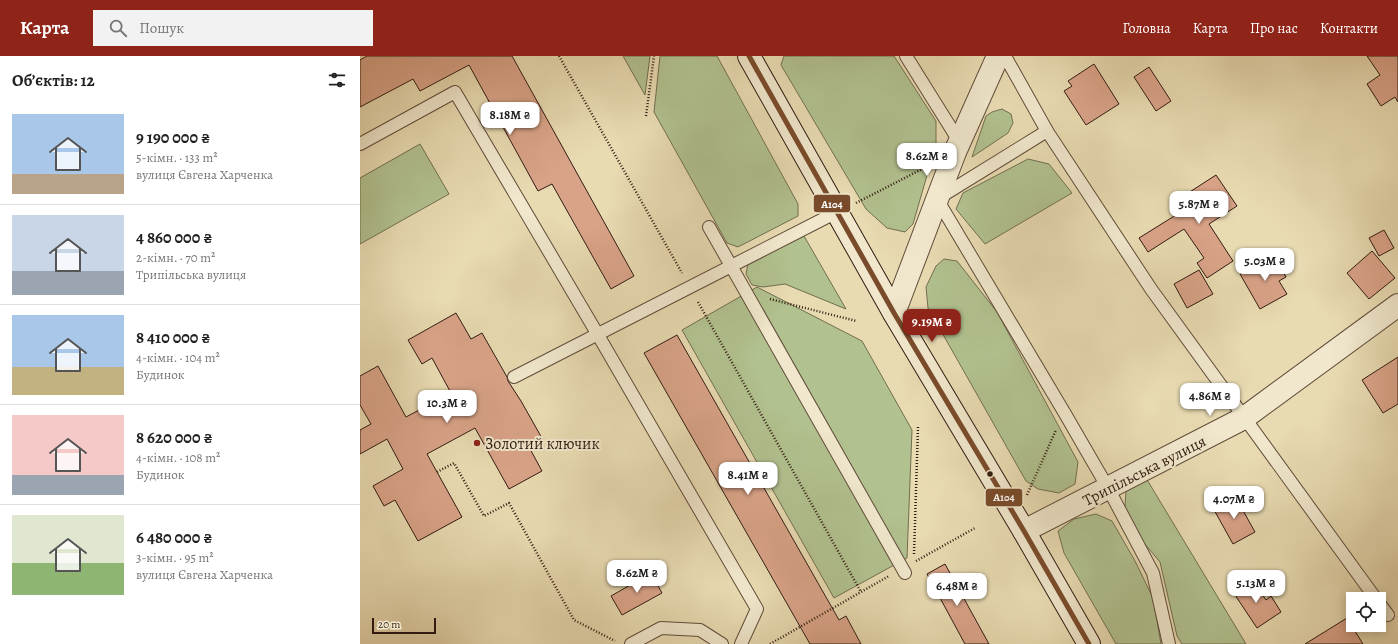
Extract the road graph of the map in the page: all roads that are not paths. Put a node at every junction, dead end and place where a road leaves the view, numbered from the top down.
1 (749, 56) edge
2 (906, 56) edge
3 (998, 56) edge
4 (1006, 56) edge
5 (1047, 131) junction
6 (360, 144) edge
7 (957, 146) junction
8 (937, 199) junction
9 (837, 212) junction
10 (709, 227) dead end
11 (731, 267) junction
12 (1398, 305) edge
13 (894, 313) junction
14 (598, 335) junction
15 (514, 377) dead end
16 (1244, 418) junction
17 (1108, 488) junction
18 (1024, 531) junction
19 (903, 571) road end
20 (1371, 592) edge
21 (1386, 612) edge
22 (1388, 615) dead end
23 (1086, 643) edge
24 (631, 644) edge
25 (722, 644) edge
26 (742, 644) edge
27 (1169, 644) edge

1 - 9 street
2 - 7 lane
3 - 7 street
4 - 5 lane
5 - 8 lane
5 - 16 lane
6 - 14 lane
7 - 8 street
8 - 13 street
8 - 17 lane
9 - 11 lane
9 - 13 street
10 - 11 lane
11 - 14 lane
11 - 19 lane
12 - 16 street, Трипільська вулиця
13 - 18 street
14 - 15 lane
14 - 26 lane
16 - 17 street, Трипільська вулиця
16 - 20 lane
17 - 18 street, Трипільська вулиця
17 - 27 lane
18 - 23 street
21 - 22 lane
24 - 25 lane

